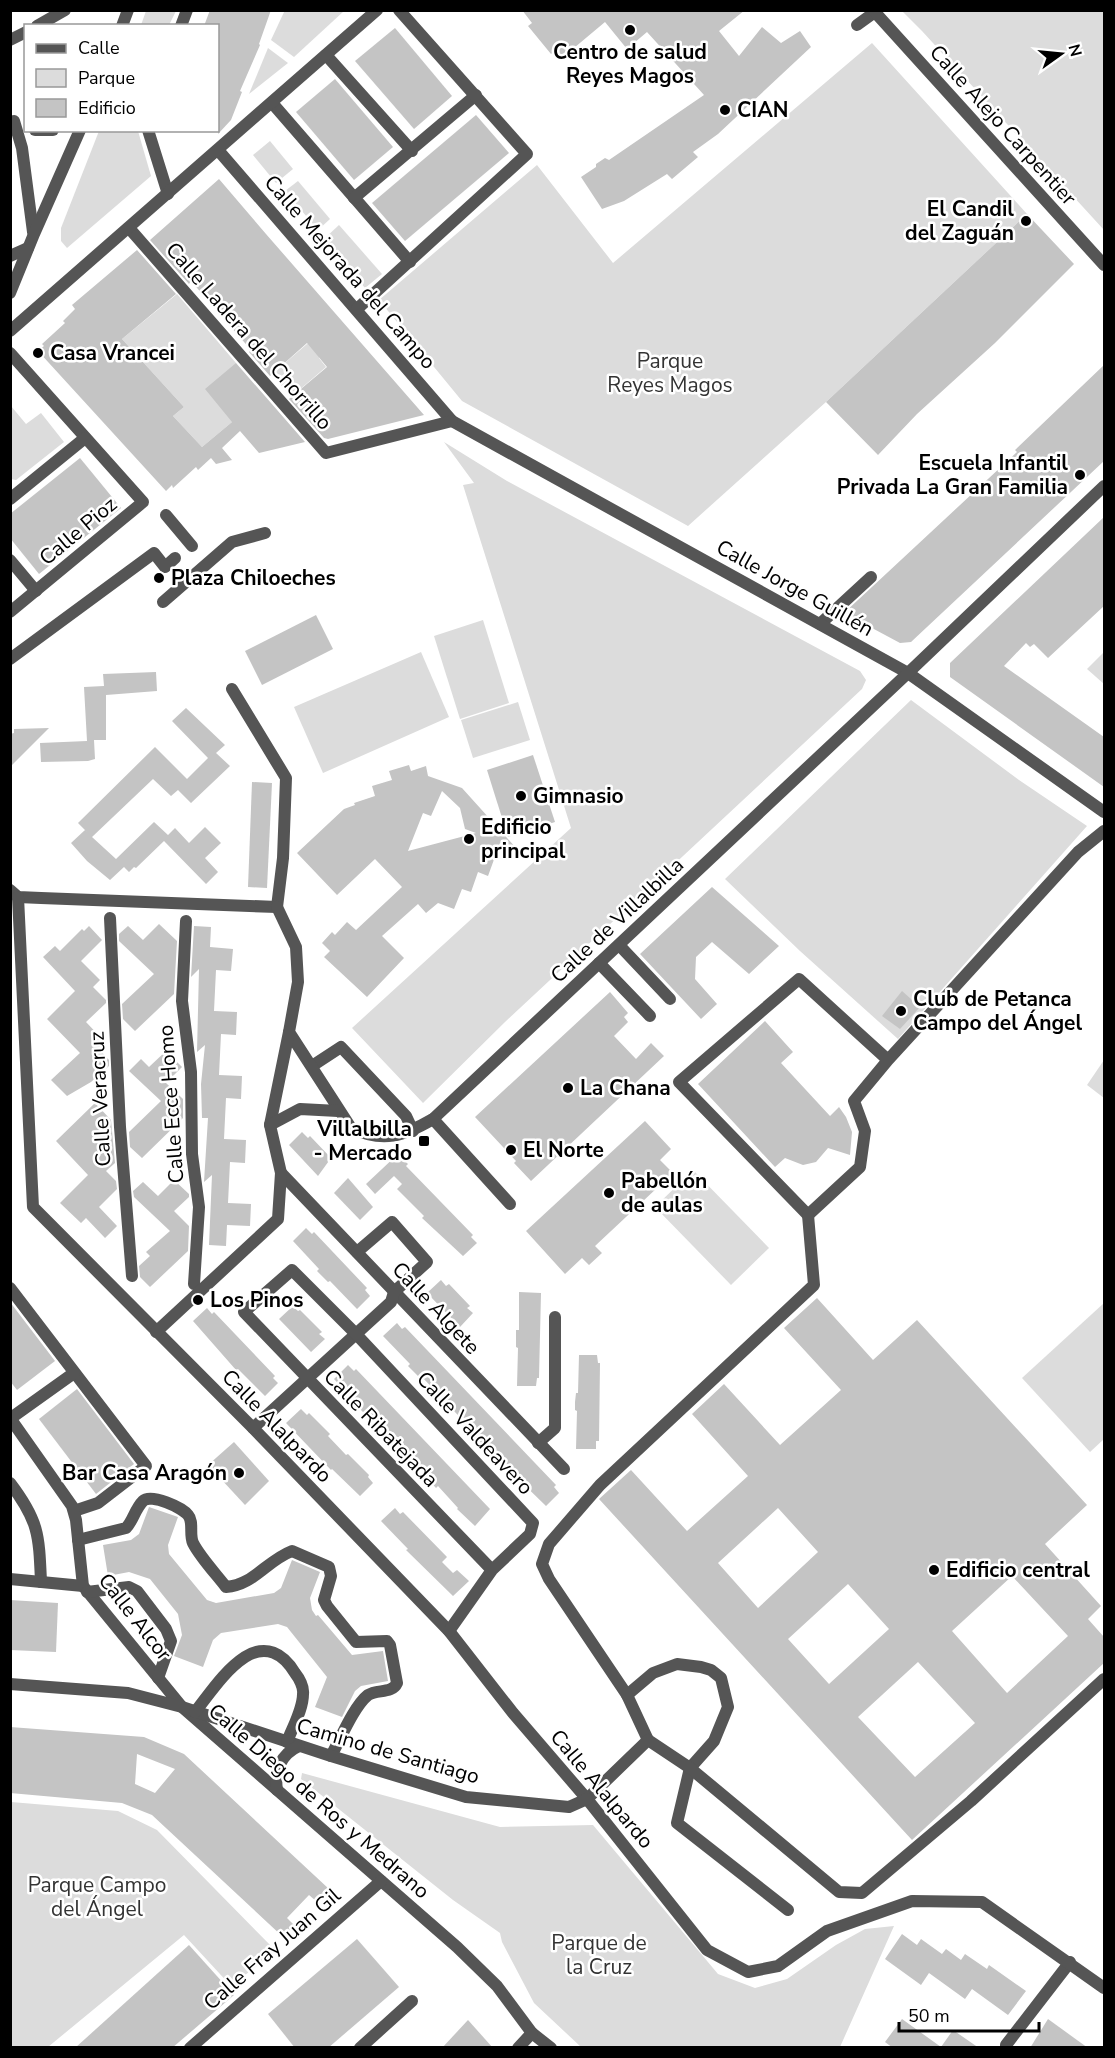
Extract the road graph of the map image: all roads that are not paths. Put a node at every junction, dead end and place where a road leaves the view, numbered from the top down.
1 (64, 10) edge
2 (377, 10) edge
3 (399, 10) edge
4 (874, 11) edge
5 (40, 24) edge
6 (857, 25) dead end
7 (24, 33) edge
8 (10, 40) edge
9 (326, 55) junction
10 (476, 95) junction
11 (273, 104) junction
12 (17, 121) edge
13 (79, 132) edge
14 (149, 132) edge
15 (218, 150) junction
16 (412, 151) junction
17 (168, 194) junction
18 (354, 198) junction
19 (129, 228) junction
20 (34, 234) junction
21 (27, 248) junction
22 (10, 256) edge
23 (410, 262) junction
24 (1104, 265) edge
25 (10, 293) edge
26 (357, 309) junction
27 (10, 331) edge
28 (10, 353) edge
29 (452, 421) junction
30 (85, 438) junction
31 (1104, 486) edge
32 (10, 499) edge
33 (166, 514) dead end
34 (266, 533) dead end
35 (192, 546) dead end
36 (175, 558) dead end
37 (10, 560) edge
38 (871, 576) dead end
39 (36, 591) junction
40 (163, 602) dead end
41 (10, 612) edge
42 (820, 624) junction
43 (10, 659) edge
44 (908, 674) junction
45 (232, 689) dead end
46 (1104, 812) edge
47 (1104, 831) edge
48 (14, 893) edge
49 (276, 907) junction
50 (110, 918) dead end
51 (186, 921) dead end
52 (619, 945) junction
53 (599, 963) junction
54 (670, 999) dead end
55 (650, 1016) dead end
56 (289, 1032) junction
57 (888, 1060) junction
58 (312, 1066) junction
59 (338, 1111) junction
60 (434, 1119) junction
61 (270, 1125) junction
62 (413, 1131) junction
63 (282, 1173) junction
64 (510, 1203) dead end
65 (808, 1215) junction
66 (357, 1252) junction
67 (132, 1276) dead end
68 (194, 1284) dead end
69 (10, 1288) edge
70 (394, 1292) junction
71 (244, 1312) joint
72 (555, 1317) dead end
73 (156, 1332) junction
74 (356, 1334) junction
75 (74, 1373) junction
76 (306, 1379) junction
77 (11, 1418) edge
78 (253, 1428) junction
79 (538, 1443) junction
80 (564, 1469) dead end
81 (10, 1483) edge
82 (74, 1511) junction
83 (78, 1540) junction
84 (492, 1570) junction
85 (10, 1579) edge
86 (41, 1582) junction
87 (85, 1589) junction
88 (448, 1631) junction
89 (158, 1678) junction
90 (1104, 1679) edge
91 (10, 1684) edge
92 (627, 1695) junction
93 (182, 1707) junction
94 (195, 1712) junction
95 (648, 1740) junction
96 (293, 1744) junction
97 (331, 1756) junction
98 (690, 1768) junction
99 (277, 1790) junction
100 (587, 1799) junction
101 (381, 1881) junction
102 (788, 1910) dead end
103 (1070, 1962) junction
104 (1104, 1988) edge
105 (412, 2001) dead end
106 (532, 2033) junction
107 (1006, 2045) dead end
108 (190, 2048) edge
109 (360, 2048) edge
110 (518, 2048) edge
111 (551, 2048) edge

1 - 5 street
2 - 9 street
3 - 10 street
4 - 6 street
4 - 24 street, Calle Alejo Carpentier
7 - 8 street
9 - 11 street
9 - 16 street
10 - 16 street
10 - 23 street
11 - 15 street
11 - 18 street
12 - 20 street
13 - 20 street
14 - 17 street
15 - 17 street
15 - 26 street, Calle Mejorada del Campo
16 - 18 street
17 - 19 street
18 - 23 street
19 - 27 street
19 - 29 street, Calle Ladera del Chorrillo
20 - 21 street
21 - 22 street
21 - 25 street
23 - 26 street
26 - 29 street, Calle Mejorada del Campo
28 - 30 street
29 - 42 street, Calle Jorge Guillén
30 - 32 street
30 - 39 street, Calle Pioz
31 - 44 street, Calle de Villalbilla
33 - 35 street
34 - 40 street
36 - 43 street
37 - 39 street
38 - 42 street
39 - 41 street, Calle Pioz
42 - 44 street, Calle Jorge Guillén
44 - 46 street, Calle Jorge Guillén
44 - 52 street, Calle de Villalbilla
45 - 49 street
47 - 57 street
48 - 49 street
48 - 73 street, Calle Alalpardo
49 - 56 street, Calle Algete
50 - 67 street, Calle Veracruz
51 - 68 street, Calle Ecce Homo
52 - 53 street, Calle de Villalbilla
52 - 54 street
53 - 55 street
53 - 60 street, Calle de Villalbilla
56 - 58 street, Calle de Villalbilla
56 - 61 street, Calle Algete
57 - 65 street
57 - 65 street
58 - 59 street, Calle de Villalbilla
58 - 62 street
59 - 61 street
59 - 62 street, Calle de Villalbilla
60 - 62 street, Calle de Villalbilla
60 - 64 street
61 - 63 street, Calle Algete
63 - 66 street, Calle Algete
63 - 73 street, Calle Algete
65 - 92 street
66 - 70 street, Calle Algete
66 - 70 street
69 - 75 street
70 - 74 street
70 - 79 street, Calle Algete
71 - 74 street, Calle Valdeavero
71 - 76 street, Calle Ribatejada
72 - 79 street
73 - 78 street, Calle Alalpardo
74 - 76 street
74 - 84 street, Calle Valdeavero
75 - 77 street, Calle Alcor
75 - 82 street
76 - 78 street
76 - 84 street, Calle Ribatejada
77 - 82 street, Calle Alcor
78 - 88 street, Calle Alalpardo
79 - 80 street, Calle Algete
81 - 86 street
82 - 83 street, Calle Alcor
83 - 87 street, Calle Alcor
83 - 97 street
84 - 88 street, Calle Valdeavero
85 - 86 street
86 - 87 street
87 - 89 street, Calle Alcor
87 - 89 street
88 - 100 street, Calle Alalpardo
89 - 93 street, Calle Alcor
90 - 98 street
91 - 93 street, Calle Diego de Ros y Medrano
92 - 95 street
92 - 98 street
93 - 94 street, Camino de Santiago
93 - 99 street, Calle Diego de Ros y Medrano
94 - 96 street, Camino de Santiago
94 - 96 street
95 - 98 street
95 - 100 street
96 - 97 street, Camino de Santiago
96 - 99 street
97 - 100 street, Camino de Santiago
98 - 102 street
99 - 101 street, Calle Diego de Ros y Medrano
100 - 103 street, Calle Alalpardo
101 - 106 street, Calle Diego de Ros y Medrano
101 - 108 street, Calle Fray Juan Gil
103 - 104 street, Calle Alalpardo
103 - 107 street
105 - 109 street
106 - 110 street
106 - 111 street, Calle Diego de Ros y Medrano

